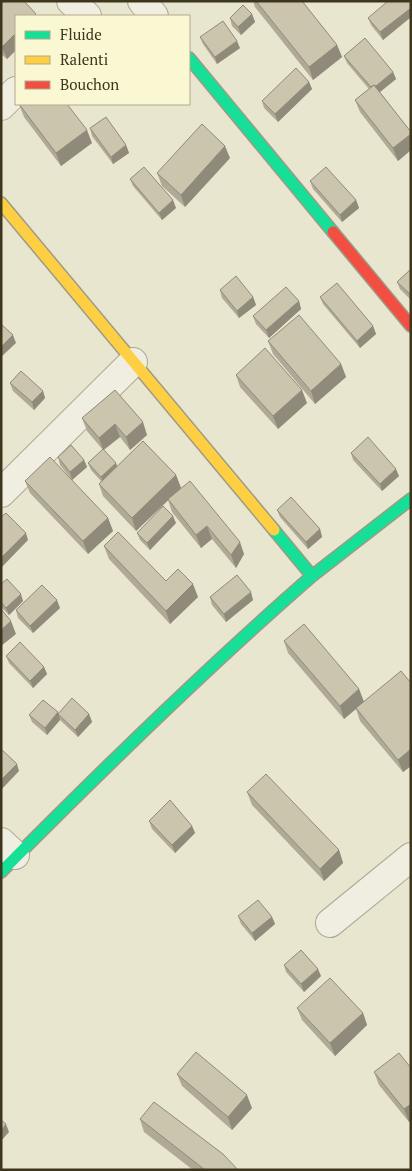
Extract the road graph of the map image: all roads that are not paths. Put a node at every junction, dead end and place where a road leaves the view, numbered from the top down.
1 (71, 1) edge
2 (104, 1) edge
3 (142, 1) edge
4 (87, 15) edge
5 (89, 15) edge
6 (153, 15) edge
7 (190, 59) edge
8 (15, 92) edge
9 (1, 106) edge
10 (1, 204) edge
11 (411, 326) edge
12 (133, 362) junction
13 (1, 493) edge
14 (411, 498) edge
15 (312, 576) junction
16 (6, 856) edge
17 (411, 857) edge
18 (330, 923) dead end

1 - 4 street
2 - 5 street
3 - 6 street
7 - 11 street
8 - 9 street
10 - 12 street
12 - 13 street
12 - 15 street
14 - 15 street
15 - 16 street
17 - 18 street

